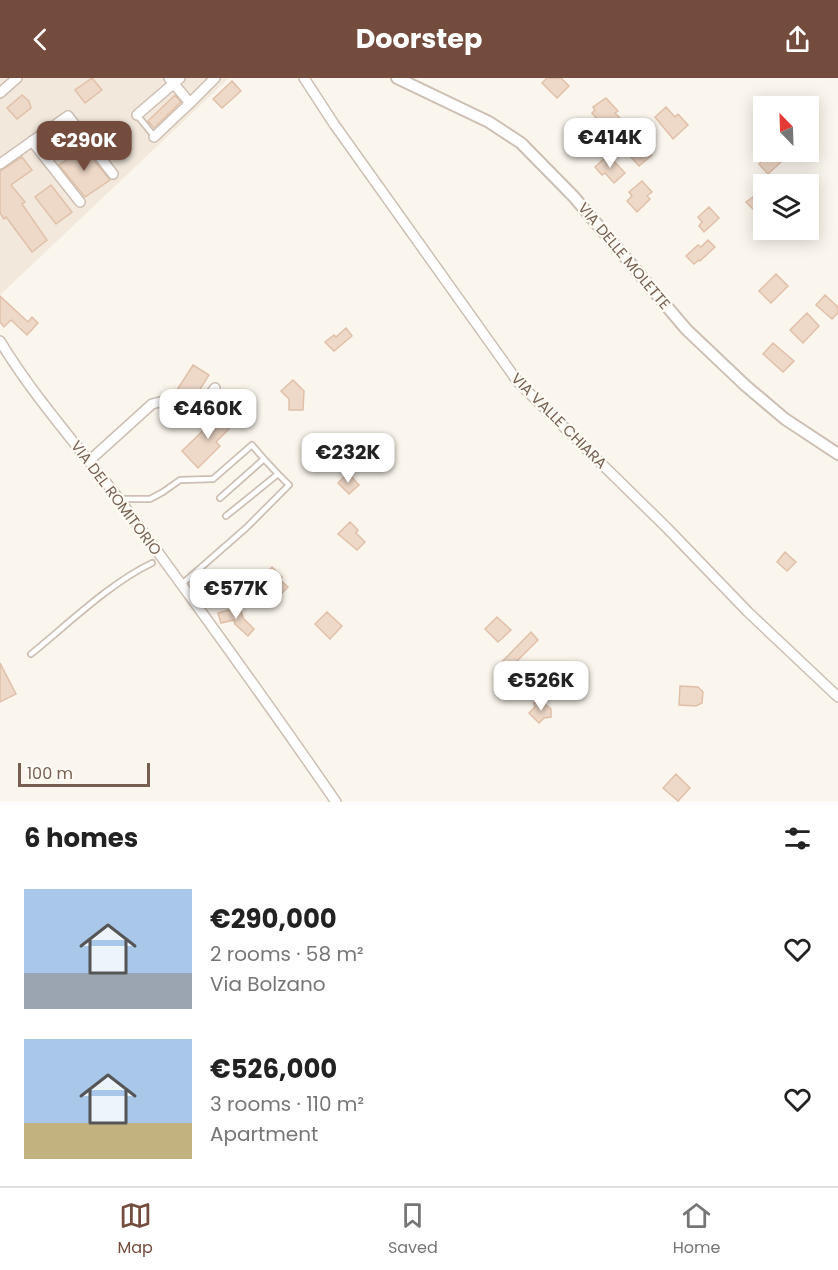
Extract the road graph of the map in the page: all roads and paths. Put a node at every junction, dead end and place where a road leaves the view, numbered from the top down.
1 (17, 78) edge
2 (215, 78) edge
3 (304, 78) edge
4 (397, 78) edge
5 (174, 80) edge
6 (0, 93) edge
7 (190, 102) junction
8 (137, 115) joint
9 (154, 137) joint
10 (32, 141) junction
11 (0, 164) edge
12 (113, 174) dead end
13 (80, 202) dead end
14 (0, 341) edge
15 (214, 388) dead end
16 (838, 454) edge
17 (264, 459) junction
18 (89, 461) junction
19 (278, 474) junction
20 (118, 498) junction
21 (220, 498) dead end
22 (226, 516) dead end
23 (156, 560) junction
24 (182, 585) junction
25 (31, 654) dead end
26 (838, 697) edge
27 (336, 802) edge

1 - 6 street
2 - 7 street
3 - 26 street, VIA VALLE CHIARA
4 - 16 street, VIA DELLE MOLETTE
5 - 7 street
5 - 8 street
7 - 9 street
8 - 9 lane
10 - 11 street
10 - 12 street
10 - 13 street
14 - 18 street, VIA DEL ROMITORIO
15 - 18 street
17 - 19 lane
17 - 20 lane
17 - 21 lane
18 - 20 street, VIA DEL ROMITORIO
19 - 22 lane
19 - 24 lane
20 - 23 street, VIA DEL ROMITORIO
23 - 24 street, VIA DEL ROMITORIO
23 - 25 lane
24 - 27 street, VIA DEL ROMITORIO

